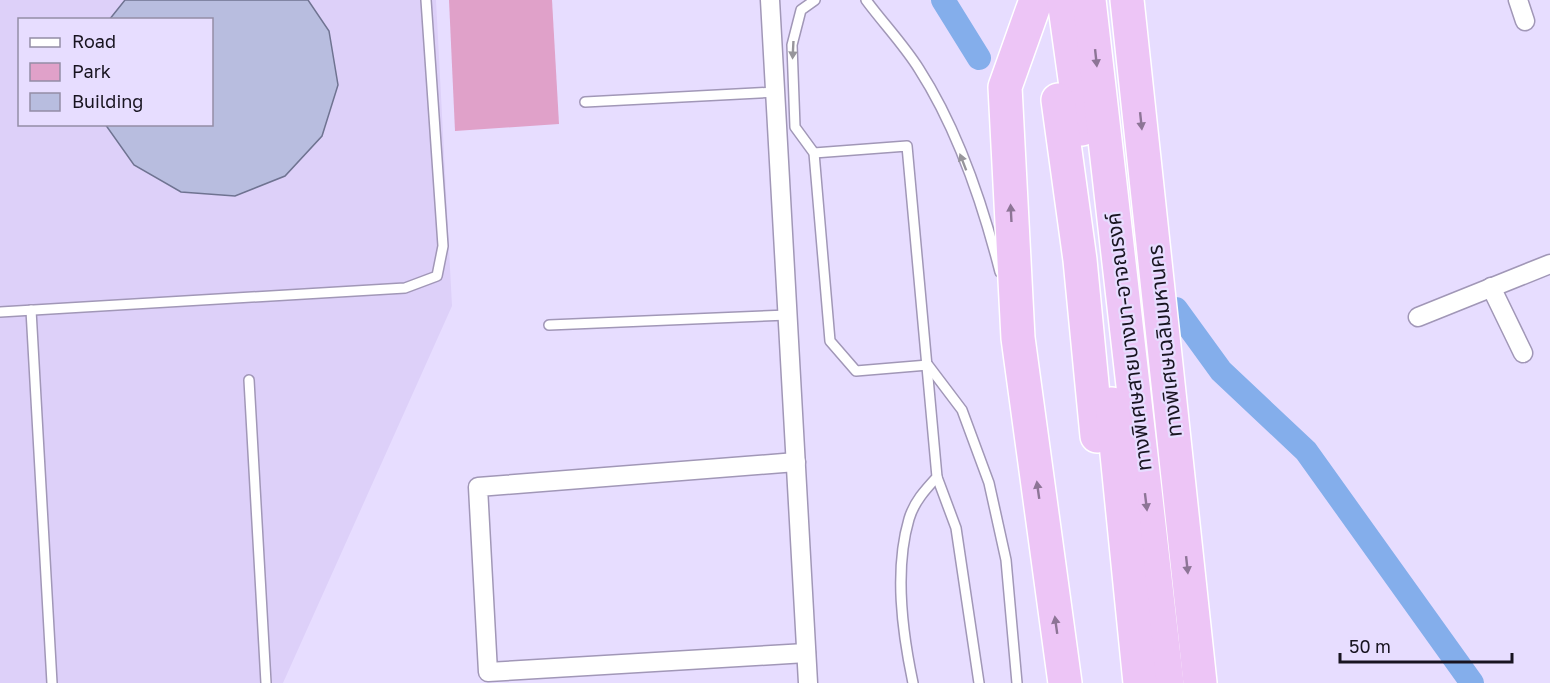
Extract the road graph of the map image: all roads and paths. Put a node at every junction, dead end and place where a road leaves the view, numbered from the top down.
1 (426, 0) edge
2 (770, 0) edge
3 (815, 0) edge
4 (866, 0) edge
5 (1036, 0) edge
6 (1045, 0) edge
7 (1064, 0) edge
8 (1089, 0) edge
9 (1127, 0) edge
10 (1518, 0) edge
11 (1525, 21) dead end
12 (776, 92) junction
13 (585, 102) dead end
14 (814, 153) junction
15 (1550, 264) edge
16 (1003, 283) dead end
17 (1491, 288) junction
18 (1006, 294) dead end
19 (31, 310) junction
20 (0, 312) edge
21 (788, 315) junction
22 (1418, 317) dead end
23 (549, 325) dead end
24 (1018, 338) junction
25 (1523, 353) dead end
26 (928, 365) junction
27 (249, 380) dead end
28 (796, 462) junction
29 (937, 477) junction
30 (806, 653) junction
31 (488, 677) edge
32 (52, 683) edge
33 (266, 683) edge
34 (808, 683) edge
35 (913, 683) edge
36 (979, 683) edge
37 (1017, 683) edge
38 (1065, 683) edge
39 (1121, 683) edge
40 (1140, 683) edge
41 (1167, 683) edge
42 (1200, 683) edge

1 - 19 lane
2 - 12 street
3 -> 14 lane
16 -> 4 lane
24 -> 5 highway
6 - 39 highway, ทางพิเศษสายบางนา-อาจณรงค์
7 - 40 highway
8 -> 41 highway, ทางพิเศษสายบางนา-อาจณรงค์
9 -> 42 highway, ทางพิเศษเฉลิมมหานคร
10 - 11 street
12 - 13 lane
12 - 21 street
14 - 26 lane
14 - 26 lane
15 - 17 street
17 - 22 street
17 - 25 street
18 - 24 lane
19 - 20 lane
19 - 32 lane
21 - 23 lane
21 - 28 street
38 -> 24 highway
26 - 29 lane
26 - 37 lane
27 - 33 lane
28 - 30 street
28 - 31 street
29 - 35 lane
29 - 36 lane
30 - 31 street
30 - 34 street

